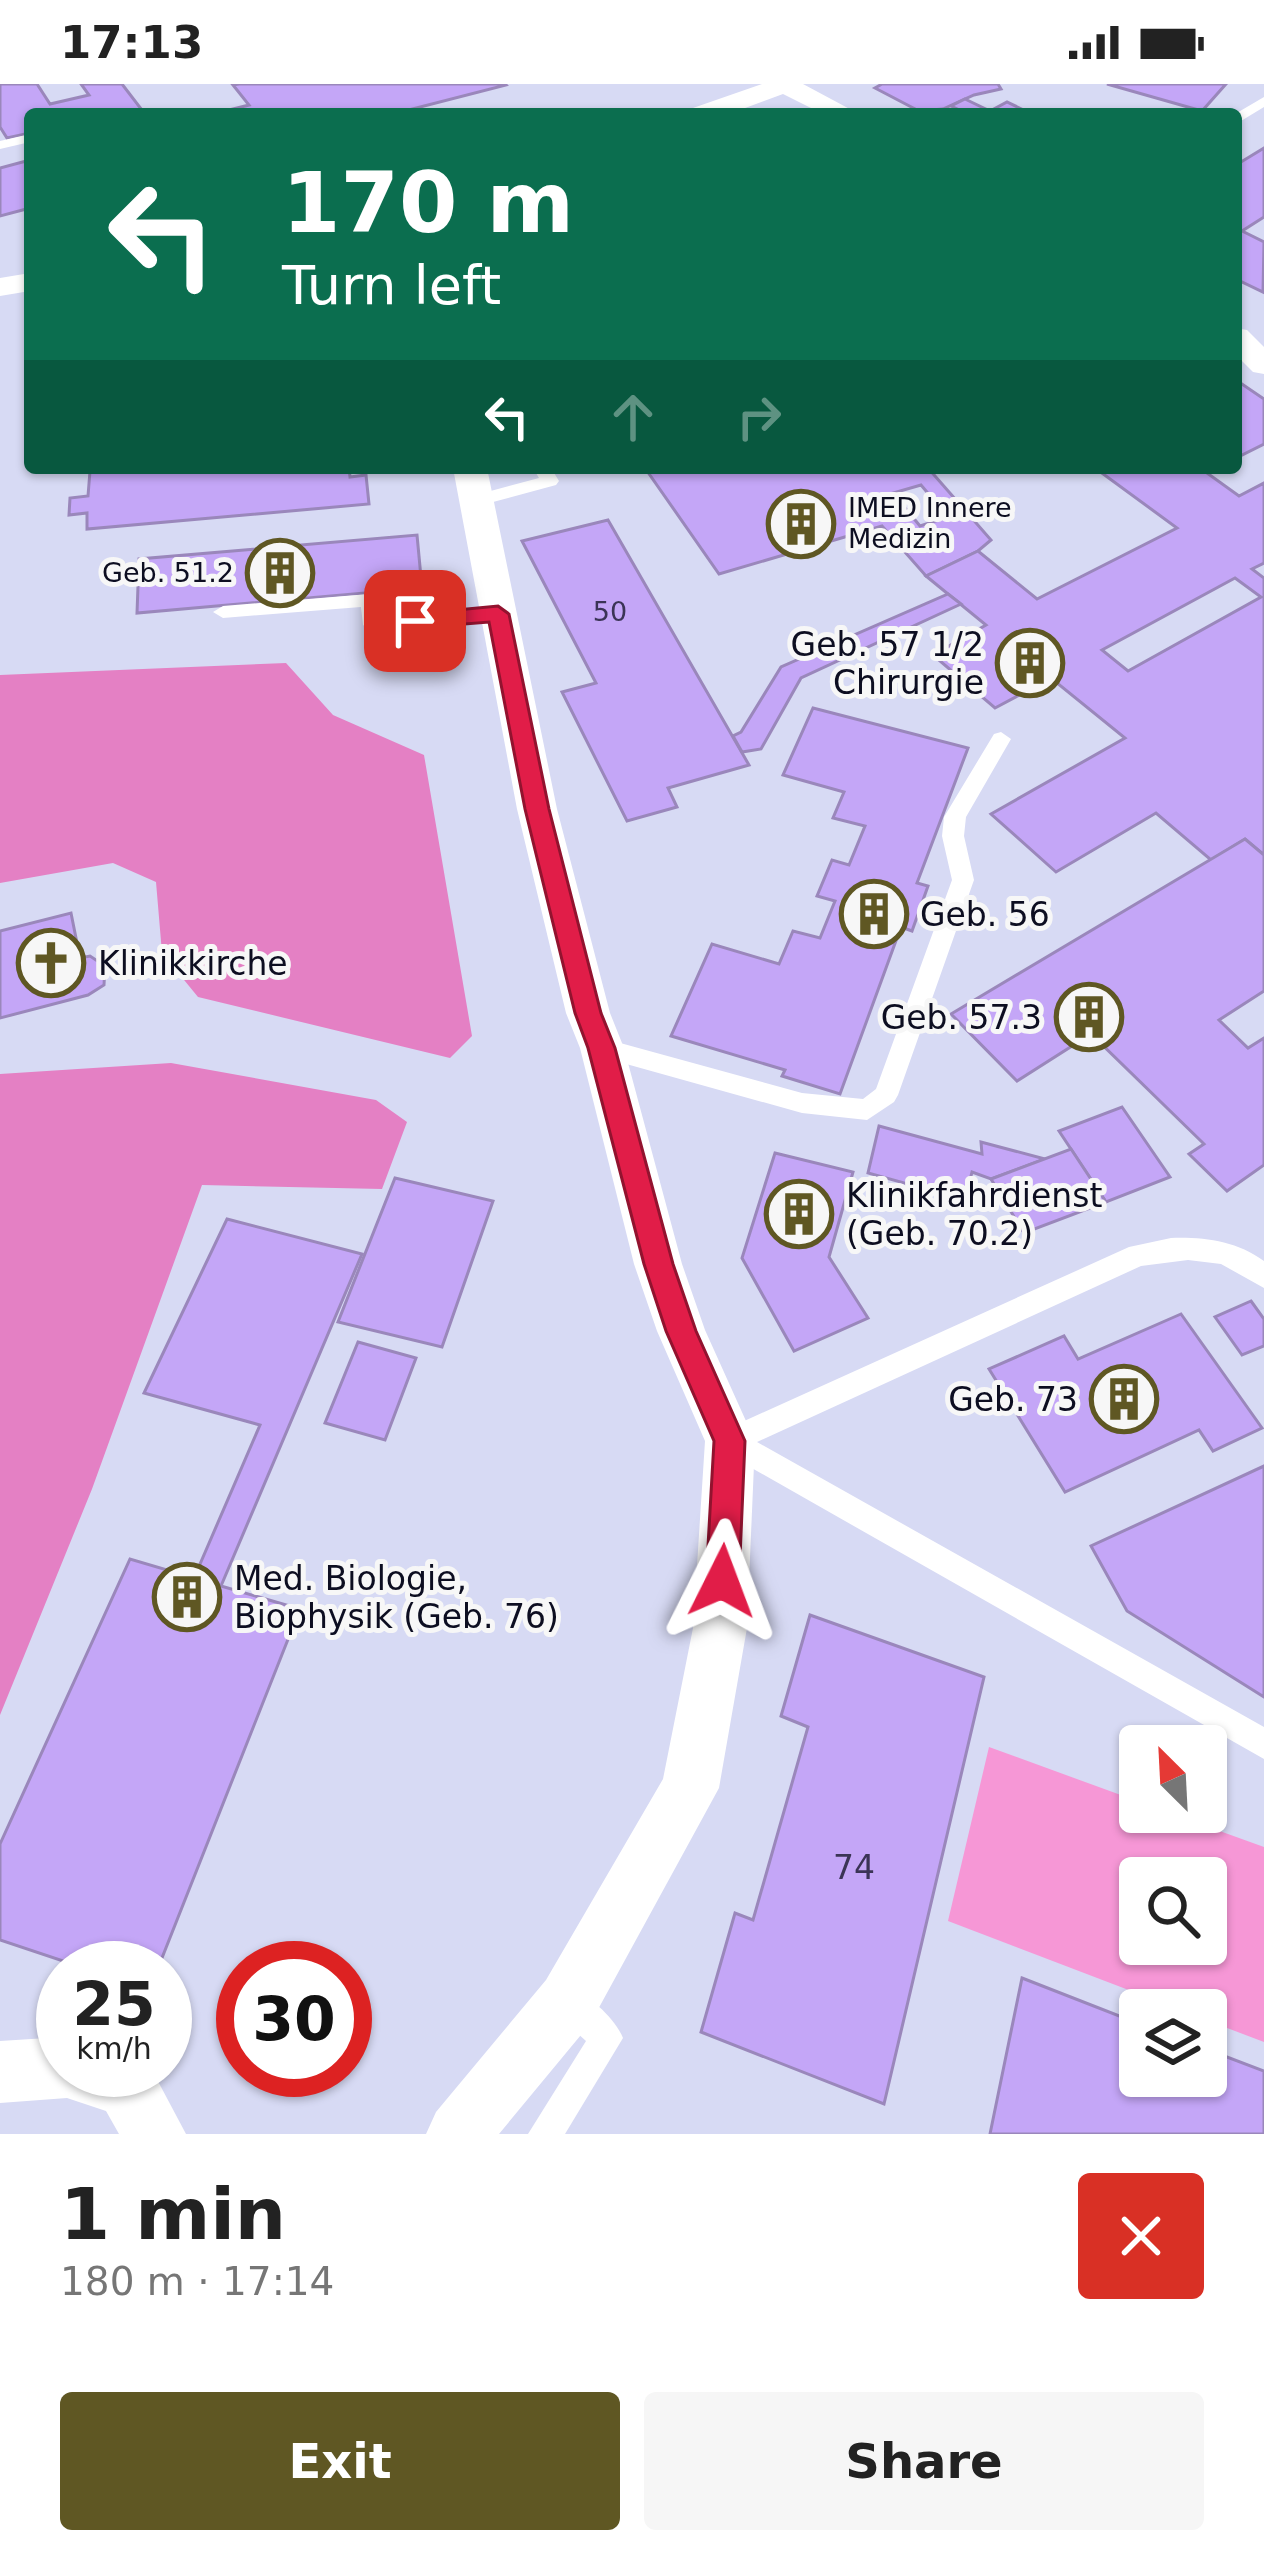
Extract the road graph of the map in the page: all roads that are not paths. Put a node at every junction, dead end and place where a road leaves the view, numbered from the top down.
1 (793, 86) edge
2 (722, 108) edge
3 (834, 108) edge
4 (546, 474) edge
5 (476, 496) edge
6 (223, 612) dead end
7 (498, 614) junction
8 (1001, 739) dead end
9 (602, 1048) junction
10 (1264, 1276) edge
11 (730, 1441) junction
12 (1264, 1744) edge
13 (568, 2002) junction
14 (36, 2070) edge
15 (0, 2072) edge
16 (133, 2097) edge
17 (154, 2134) edge
18 (458, 2134) edge
19 (544, 2134) edge

1 - 2 street
1 - 3 street
4 - 5 lane
5 - 7 street
6 - 7 lane
7 - 9 street
8 - 9 lane
9 - 11 street
10 - 11 lane
11 - 12 lane
11 - 13 street
13 - 18 street
13 - 19 lane
14 - 15 street
16 - 17 street

